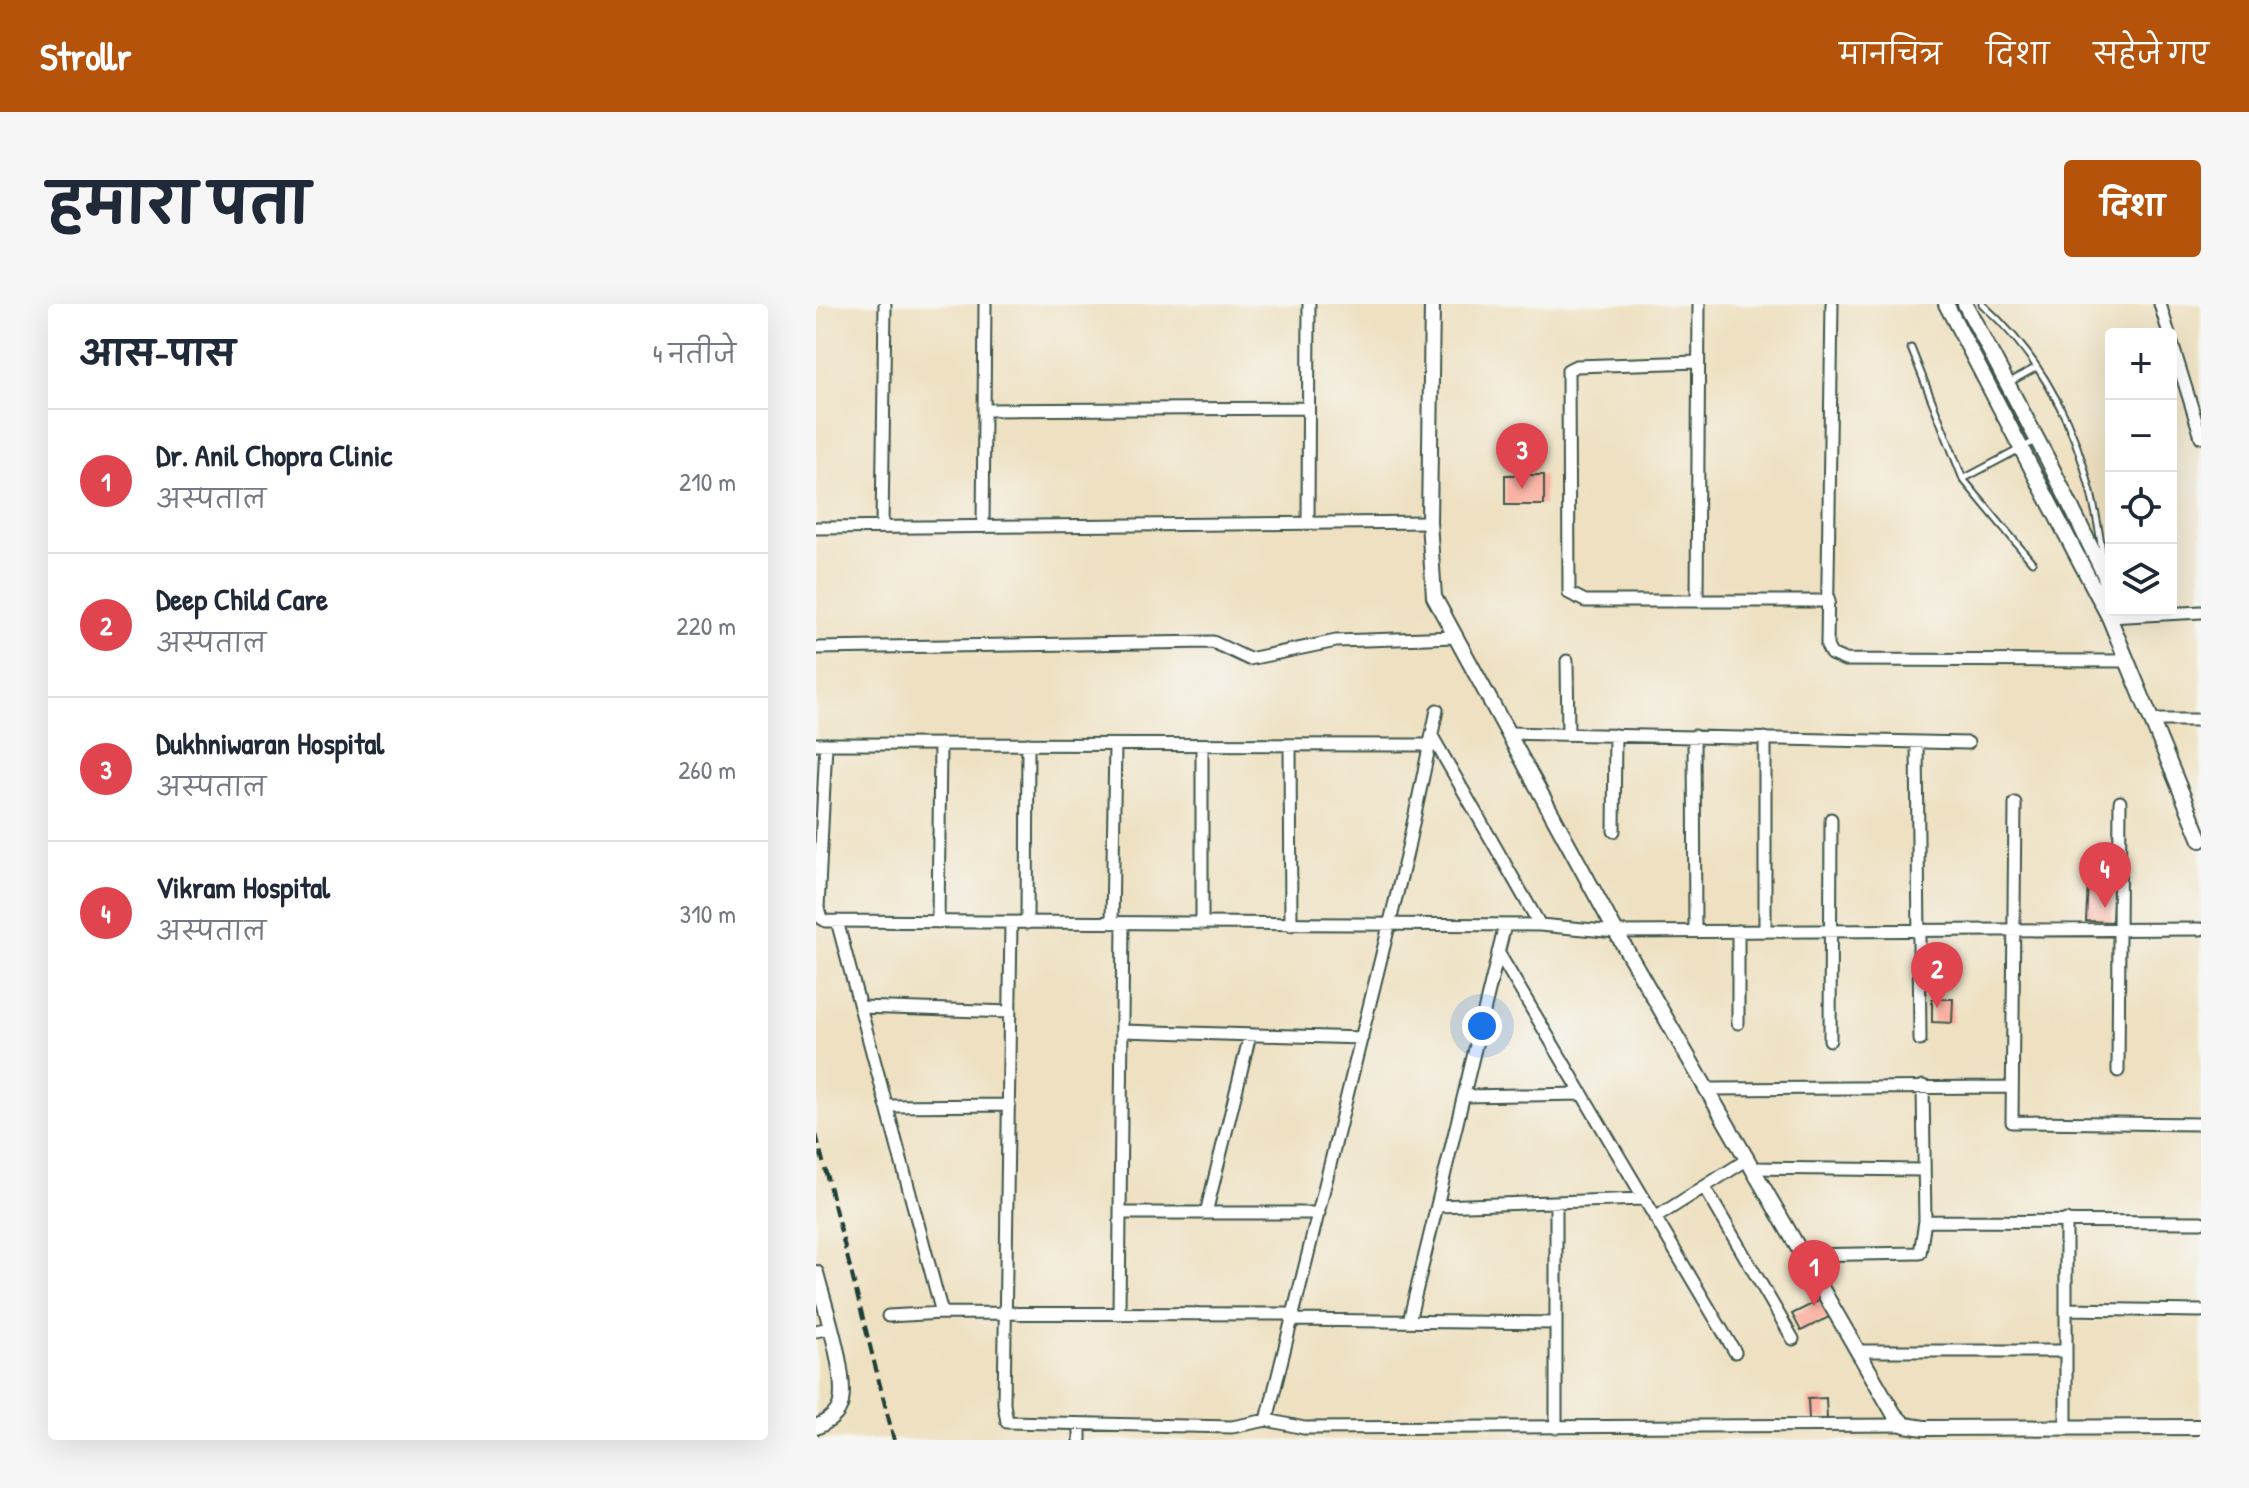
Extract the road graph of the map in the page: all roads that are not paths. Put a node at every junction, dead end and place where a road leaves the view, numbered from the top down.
1 (885, 304) edge
2 (985, 304) edge
3 (1309, 304) edge
4 (1432, 304) edge
5 (1699, 304) edge
6 (1832, 304) edge
7 (1946, 304) edge
8 (1965, 304) edge
9 (1982, 304) edge
10 (2160, 304) edge
11 (2167, 328) edge
12 (1911, 348) dead end
13 (2177, 359) edge
14 (1698, 362) junction
15 (2037, 367) junction
16 (2007, 383) junction
17 (1308, 408) junction
18 (984, 410) junction
19 (2201, 437) edge
20 (2038, 440) junction
21 (2023, 447) junction
22 (1963, 479) junction
23 (1429, 522) junction
24 (1308, 523) junction
25 (983, 526) junction
26 (882, 527) junction
27 (816, 528) edge
28 (2032, 562) dead end
29 (2105, 576) joint
30 (1697, 600) junction
31 (1829, 601) junction
32 (2201, 612) edge
33 (2109, 617) junction
34 (1456, 637) junction
35 (816, 648) edge
36 (1567, 661) dead end
37 (2128, 661) junction
38 (1437, 710) dead end
39 (2151, 720) junction
40 (2201, 720) edge
41 (1508, 733) junction
42 (1568, 734) junction
43 (1615, 735) junction
44 (1694, 736) junction
45 (1765, 738) junction
46 (1431, 740) junction
47 (1917, 742) junction
48 (1968, 743) dead end
49 (821, 744) edge
50 (940, 744) junction
51 (1028, 744) junction
52 (1115, 745) junction
53 (1202, 745) junction
54 (1290, 745) junction
55 (2120, 802) dead end
56 (2015, 803) dead end
57 (1831, 819) dead end
58 (1614, 831) dead end
59 (2201, 840) edge
60 (837, 921) junction
61 (938, 922) junction
62 (1011, 923) junction
63 (1027, 923) junction
64 (1117, 923) junction
65 (1202, 924) junction
66 (1291, 925) junction
67 (1505, 925) junction
68 (1540, 925) junction
69 (1389, 926) junction
70 (2201, 929) edge
71 (1695, 931) junction
72 (1738, 931) junction
73 (1765, 931) junction
74 (1830, 931) junction
75 (1917, 931) junction
76 (2014, 931) junction
77 (2119, 931) junction
78 (1616, 932) junction
79 (1498, 952) junction
80 (860, 1007) junction
81 (1010, 1012) junction
82 (1738, 1023) dead end
83 (1122, 1031) junction
84 (1250, 1035) junction
85 (1362, 1038) junction
86 (1830, 1040) dead end
87 (1920, 1040) dead end
88 (2118, 1071) dead end
89 (1923, 1086) junction
90 (2012, 1087) junction
91 (1708, 1089) junction
92 (1582, 1094) junction
93 (1464, 1096) junction
94 (1009, 1105) junction
95 (887, 1106) junction
96 (2201, 1124) edge
97 (1751, 1163) junction
98 (1924, 1170) junction
99 (1705, 1188) junction
100 (1644, 1199) junction
101 (1556, 1202) junction
102 (1437, 1206) junction
103 (1120, 1213) junction
104 (1206, 1213) junction
105 (1319, 1213) junction
106 (1655, 1218) junction
107 (2066, 1220) junction
108 (1925, 1221) junction
109 (2201, 1222) edge
110 (1801, 1255) junction
111 (816, 1273) edge
112 (2066, 1309) junction
113 (2201, 1311) edge
114 (942, 1313) junction
115 (1007, 1313) junction
116 (1119, 1313) junction
117 (888, 1316) dead end
118 (1293, 1317) junction
119 (1409, 1321) junction
120 (1556, 1323) junction
121 (823, 1330) edge
122 (1793, 1339) dead end
123 (1858, 1351) junction
124 (2066, 1351) junction
125 (1735, 1352) dead end
126 (1267, 1420) junction
127 (1905, 1425) junction
128 (1080, 1426) junction
129 (1157, 1426) junction
130 (816, 1427) edge
131 (2066, 1427) junction
132 (2201, 1427) edge
133 (1556, 1428) junction
134 (1982, 1434) edge
135 (2105, 1434) edge
136 (1080, 1440) edge
137 (1157, 1440) edge

1 - 26 street
2 - 18 street
3 - 17 street
4 - 23 street
5 - 14 street
6 - 31 street
7 - 21 street
8 - 16 street
9 - 15 lane
10 - 11 street
12 - 22 lane
13 - 19 street
14 - 30 street
14 - 30 street
15 - 16 lane
15 - 29 lane
16 - 20 street
17 - 18 street
17 - 24 street
18 - 25 street
20 - 21 lane
20 - 29 street
21 - 22 lane
21 - 33 street
22 - 28 lane
23 - 24 street
23 - 34 street
24 - 25 street
25 - 26 street
26 - 27 street
30 - 31 street
31 - 37 street
32 - 33 street
33 - 37 street
34 - 35 street
34 - 41 street
36 - 42 street
37 - 39 street
38 - 46 street
39 - 40 street
39 - 59 street
41 - 42 street
41 - 78 street
42 - 43 street
43 - 44 street
43 - 58 street
44 - 45 street
44 - 71 street
45 - 47 street
45 - 73 street
46 - 54 street
46 - 68 street
46 - 69 street
47 - 48 street
47 - 75 street
49 - 50 street
49 - 60 street
50 - 51 street
50 - 61 street
51 - 52 street
51 - 63 street
52 - 53 street
52 - 64 street
53 - 54 street
53 - 65 street
54 - 66 street
55 - 77 street
56 - 76 street
57 - 74 street
60 - 61 street
60 - 80 street
61 - 62 street
62 - 63 street
62 - 81 street
63 - 64 street
64 - 65 street
64 - 83 street
65 - 66 street
66 - 69 street
67 - 68 street
67 - 69 street
67 - 79 street
68 - 78 street
69 - 85 street
70 - 77 street
71 - 72 street
71 - 78 street
72 - 73 street
72 - 82 street
73 - 74 street
74 - 75 street
74 - 86 street
75 - 76 street
75 - 87 street
76 - 77 street
76 - 90 street
77 - 88 street
78 - 91 street
79 - 92 street
79 - 93 street
80 - 81 street
80 - 95 street
81 - 94 street
83 - 84 street
83 - 103 street
84 - 85 street
84 - 104 street
85 - 105 street
89 - 90 street
89 - 91 street
89 - 98 street
90 - 96 street
91 - 97 street
92 - 93 street
92 - 100 street
93 - 102 street
94 - 95 street
94 - 115 street
95 - 114 street
97 - 98 street
97 - 99 street
97 - 110 street
98 - 108 street
99 - 106 street
99 - 122 street
100 - 101 street
100 - 106 street
101 - 102 street
101 - 120 street
102 - 119 street
103 - 104 street
103 - 116 street
104 - 105 street
105 - 118 street
106 - 125 street
107 - 108 street
107 - 109 street
107 - 112 street
108 - 110 street
110 - 123 street
111 - 121 street
112 - 113 street
112 - 124 street
114 - 115 street
114 - 117 street
115 - 116 street
115 - 128 street
116 - 118 street
118 - 119 street
118 - 126 street
119 - 120 street
120 - 133 street
121 - 130 street
123 - 124 street
123 - 127 street
124 - 131 street
126 - 129 street
126 - 133 street
127 - 133 street
127 - 134 street
128 - 129 street
128 - 136 street
129 - 137 street
131 - 134 street
131 - 135 street
132 - 135 street

